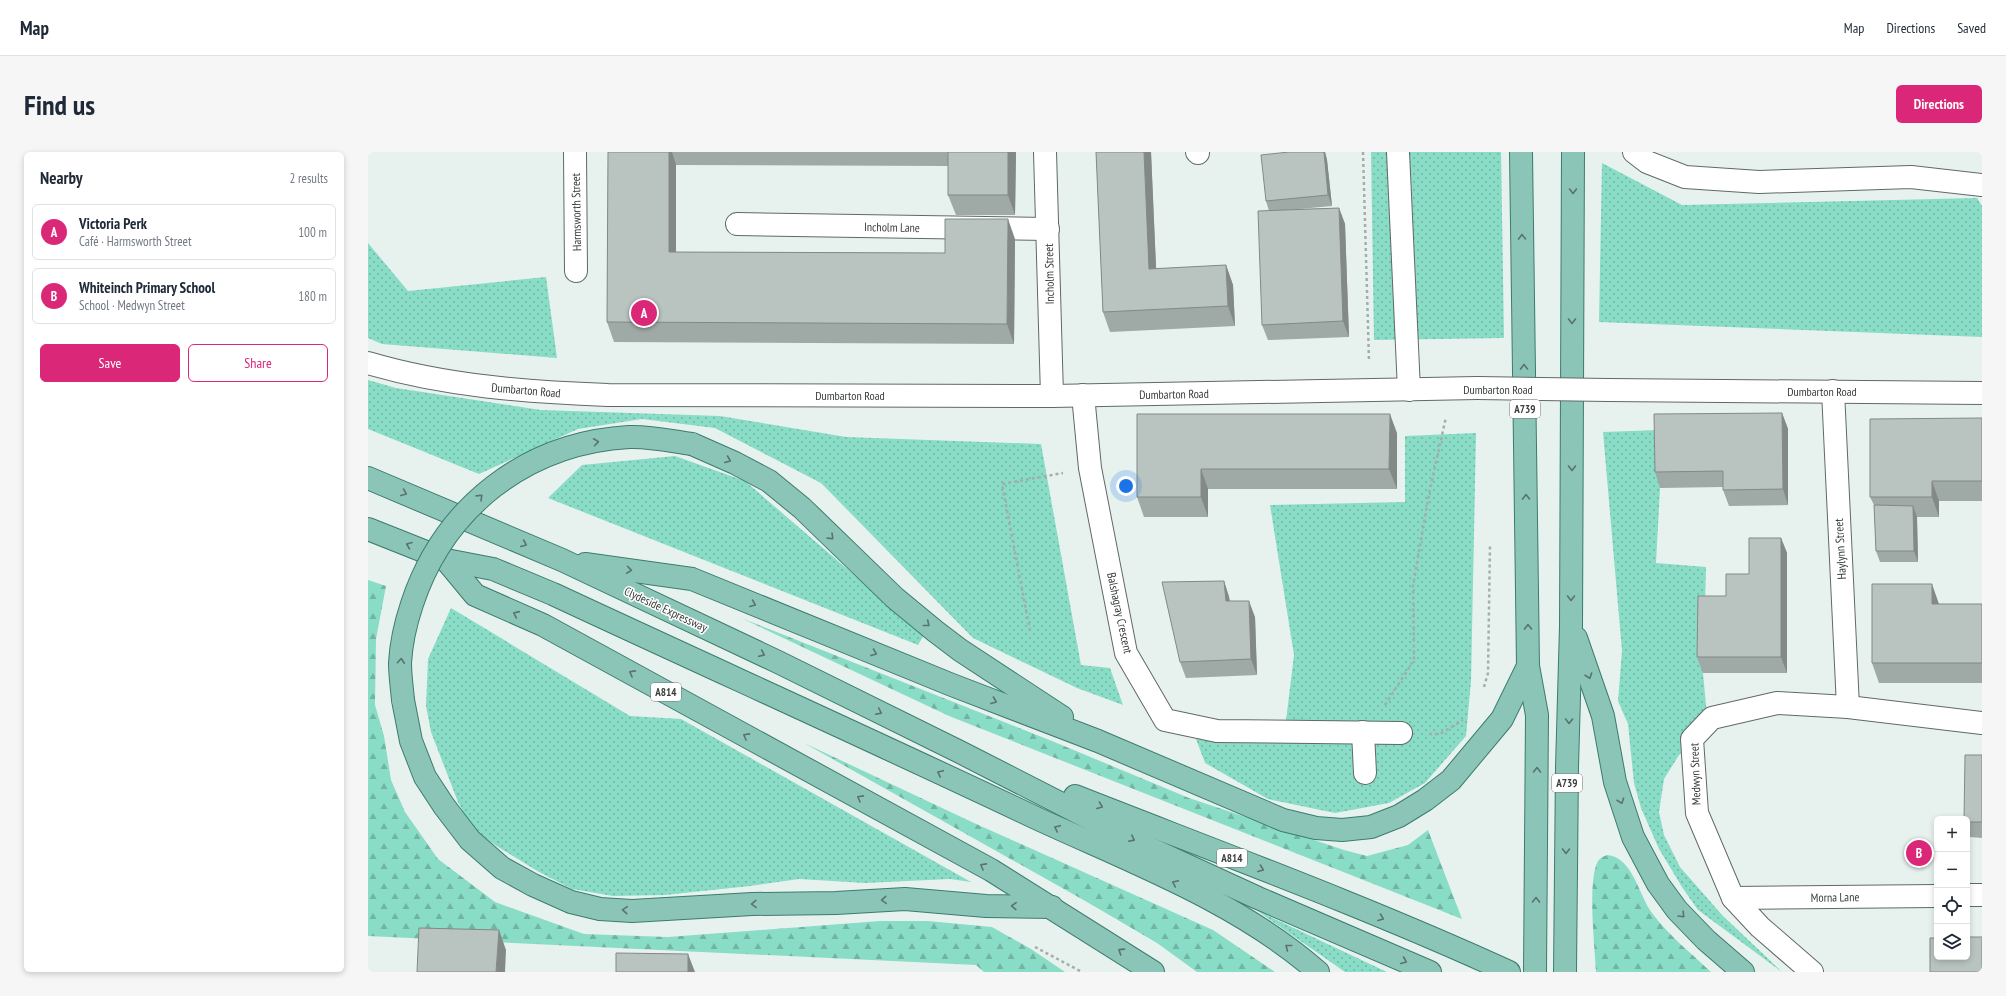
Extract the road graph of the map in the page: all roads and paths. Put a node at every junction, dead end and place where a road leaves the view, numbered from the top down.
1 (575, 152) edge
2 (1045, 152) edge
3 (1364, 152) edge
4 (1398, 152) edge
5 (1521, 152) edge
6 (1573, 152) edge
7 (1634, 152) edge
8 (1982, 185) edge
9 (737, 224) dead end
10 (1048, 229) junction
11 (576, 271) dead end
12 (368, 363) edge
13 (1453, 389) junction
14 (1370, 390) junction
15 (1409, 390) junction
16 (1833, 390) junction
17 (1982, 393) edge
18 (1083, 395) junction
19 (1052, 396) junction
20 (1090, 468) junction
21 (368, 478) edge
22 (368, 529) edge
23 (1490, 544) dead end
24 (446, 560) junction
25 (562, 560) junction
26 (1571, 626) junction
27 (1030, 631) dead end
28 (1528, 666) junction
29 (1484, 688) dead end
30 (1848, 707) junction
31 (1466, 718) dead end
32 (1982, 722) edge
33 (1371, 732) junction
34 (1401, 733) joint
35 (1098, 741) junction
36 (960, 752) junction
37 (1365, 773) dead end
38 (1970, 895) edge
39 (1982, 895) edge
40 (1934, 896) edge
41 (1733, 898) junction
42 (1053, 907) junction
43 (1035, 947) dead end
44 (1506, 971) edge
45 (1082, 972) edge
46 (1153, 972) edge
47 (1318, 972) edge
48 (1430, 972) edge
49 (1535, 972) edge
50 (1565, 972) edge
51 (1743, 972) edge
52 (1812, 972) edge

1 - 11 street, Harmsworth Street
2 - 10 street, Incholm Street
3 - 14 path
4 - 15 street
28 -> 5 main road, A739
6 -> 26 main road, A739
7 - 8 street
9 - 10 street, Incholm Lane
10 - 19 street, Incholm Street
12 - 19 street, Dumbarton Road
13 - 15 street, Dumbarton Road
13 - 16 street, Dumbarton Road, bridge
13 - 33 path
14 - 15 street, Dumbarton Road
14 - 18 street, Dumbarton Road
16 - 17 street, Dumbarton Road
16 - 30 street, Haylynn Street
18 - 19 street, Dumbarton Road
18 - 20 street, Balshagray Crescent
20 - 27 path
20 - 33 street, Balshagray Crescent
21 -> 25 main road, Clydeside Expressway / A814
24 -> 22 main road, A814
23 - 29 path
42 -> 24 main road, A814
47 -> 24 main road
25 -> 35 main road
25 -> 36 main road, Clydeside Expressway / A814
26 -> 50 main road, A739
26 -> 51 main road
28 - 35 main road
49 -> 28 main road, A739
30 - 32 street, Medwyn Street
30 - 41 street, Medwyn Street
31 - 34 path
33 - 34 street, Balshagray Crescent
33 - 37 street
42 -> 35 main road, bridge
36 -> 44 main road, A814
36 -> 48 main road
38 - 39 street
40 - 41 street, Morna Lane
41 - 52 street, Medwyn Street
46 -> 42 main road, A814
43 - 45 path

